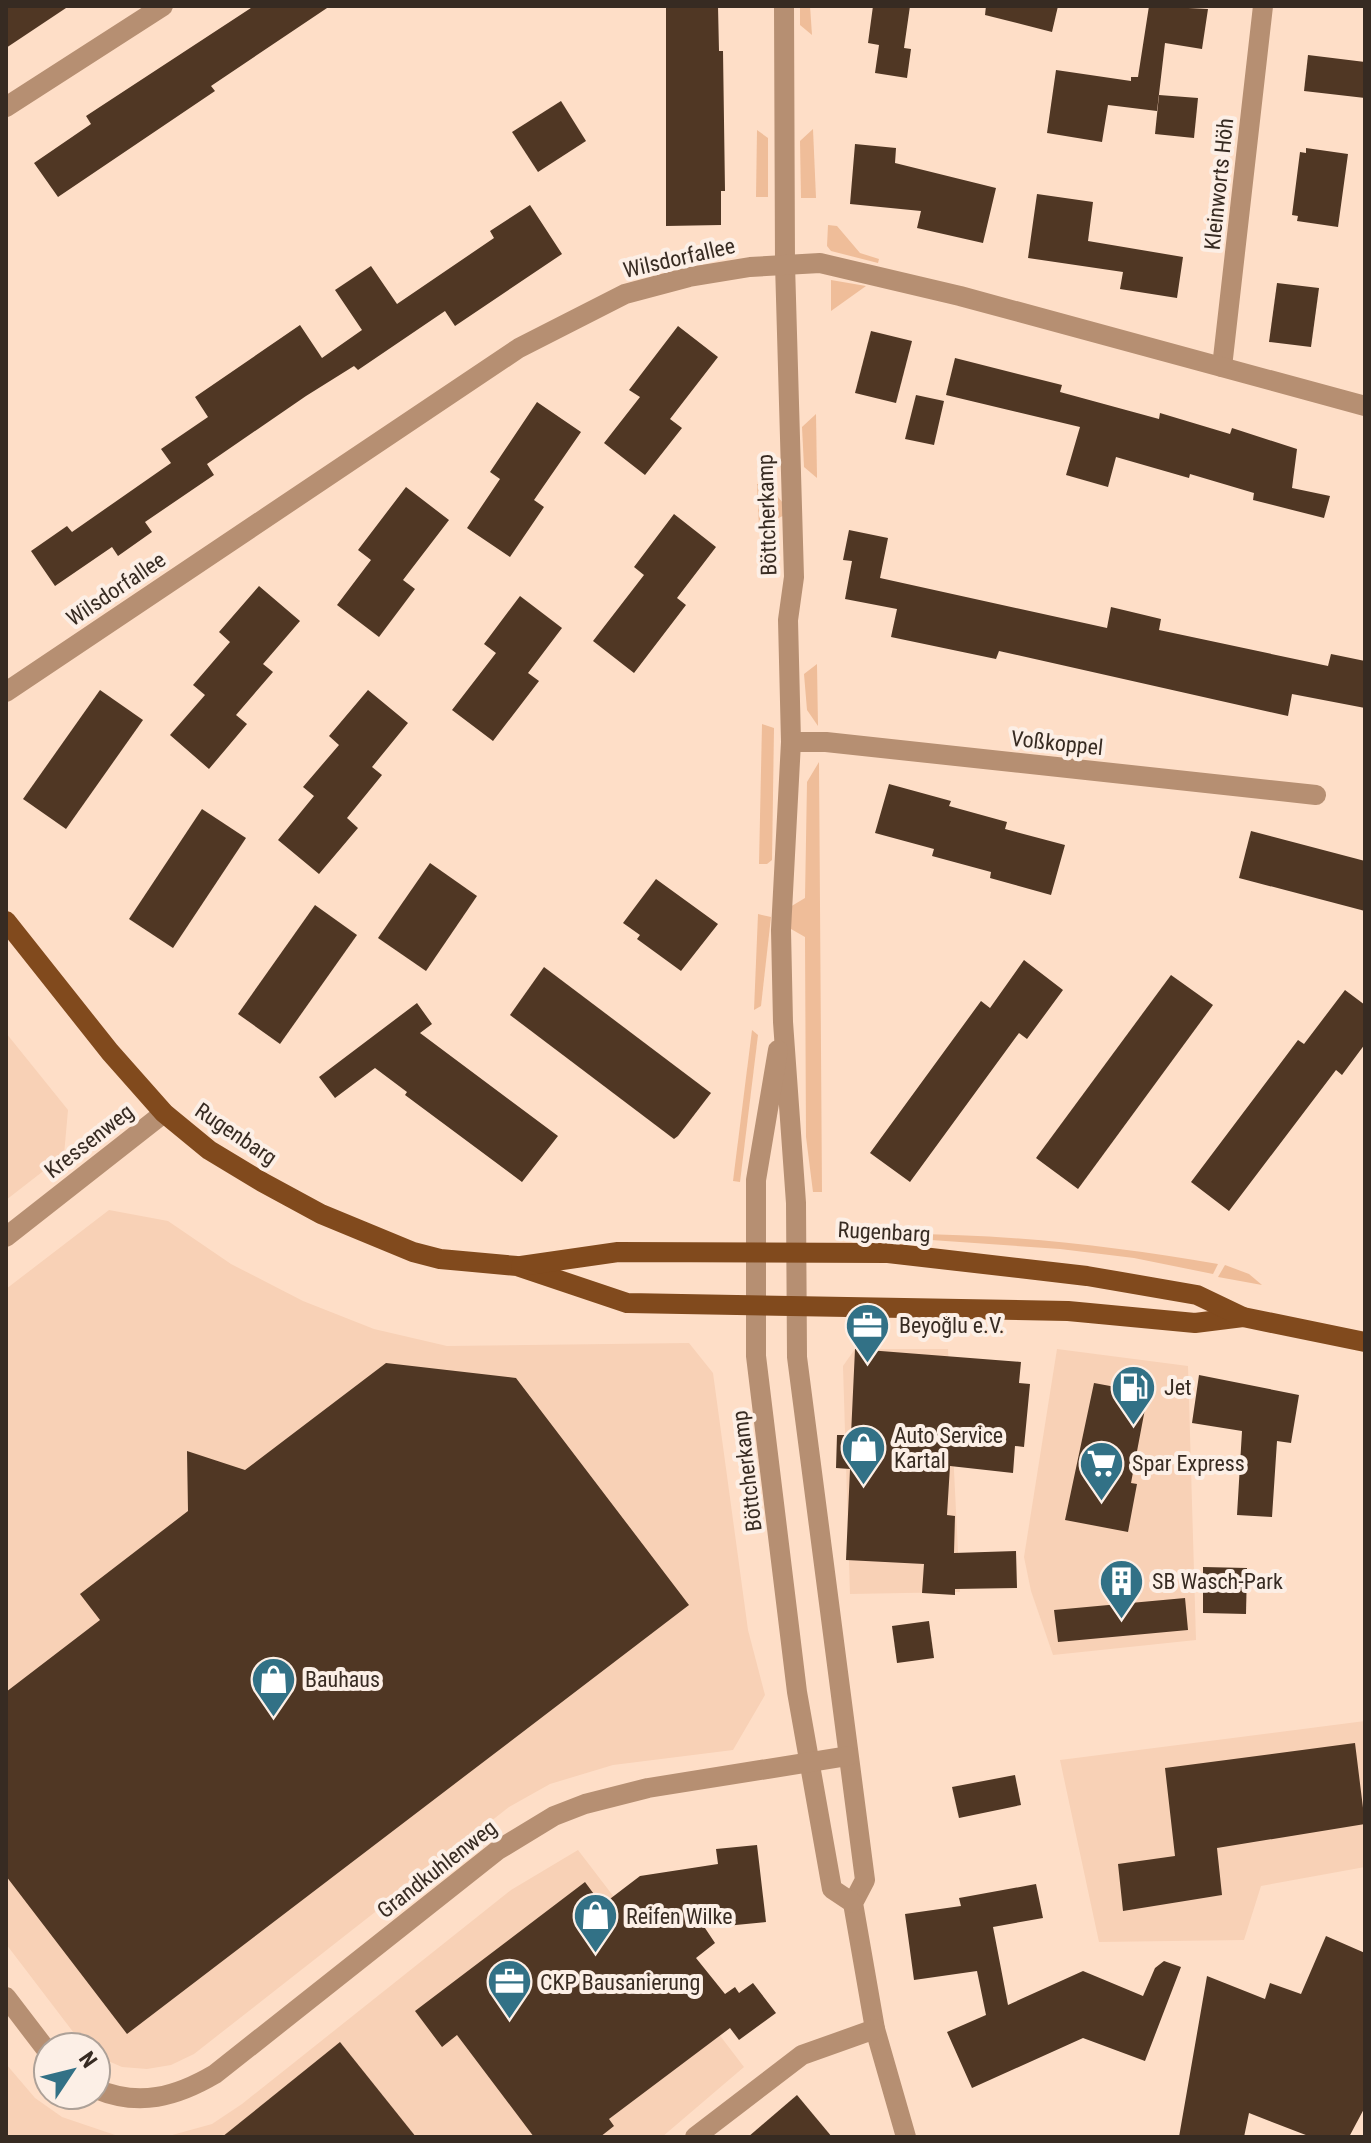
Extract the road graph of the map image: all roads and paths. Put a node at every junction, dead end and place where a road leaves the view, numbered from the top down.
1 (163, 6) edge
2 (784, 6) edge
3 (1263, 6) edge
4 (6, 107) edge
5 (785, 264) junction
6 (1222, 367) junction
7 (1365, 406) edge
8 (6, 692) edge
9 (791, 742) junction
10 (1316, 795) dead end
11 (6, 921) edge
12 (783, 1022) junction
13 (164, 1113) junction
14 (6, 1237) edge
15 (797, 1254) junction
16 (754, 1255) junction
17 (517, 1266) junction
18 (796, 1305) junction
19 (754, 1306) junction
20 (1243, 1317) junction
21 (1365, 1342) edge
22 (848, 1756) junction
23 (810, 1763) junction
24 (853, 1903) junction
25 (6, 1997) edge
26 (875, 2029) junction
27 (32, 2031) edge
28 (112, 2094) edge
29 (695, 2137) edge
30 (906, 2137) edge

1 - 4 street
2 - 5 street, Böttcherkamp
3 - 6 street, Kleinworts Höh
5 - 6 street, Wilsdorfallee
5 - 8 street, Wilsdorfallee
5 - 9 street, Böttcherkamp
6 - 7 street, Wilsdorfallee
9 - 10 street, Voßkoppel
9 - 12 street, Böttcherkamp
11 - 13 main road, Rugenbarg
12 - 15 street, Böttcherkamp
12 - 16 street, Böttcherkamp
13 - 14 street, Kressenweg
13 - 17 main road, Rugenbarg
15 - 16 main road, Rugenbarg
15 - 18 street, Böttcherkamp
15 - 20 main road, Rugenbarg
16 - 17 main road, Rugenbarg
16 - 19 street, Böttcherkamp
17 - 19 main road, Rugenbarg
18 - 19 main road, Rugenbarg
18 - 20 main road, Rugenbarg
18 - 22 street, Böttcherkamp
19 - 23 street, Böttcherkamp
20 - 21 main road, Rugenbarg
22 - 23 street, Grandkuhlenweg
22 - 24 street, Böttcherkamp
23 - 24 street, Böttcherkamp
23 - 28 street, Grandkuhlenweg
24 - 26 street, Böttcherkamp
25 - 27 street
26 - 29 street
26 - 30 street, Böttcherkamp

